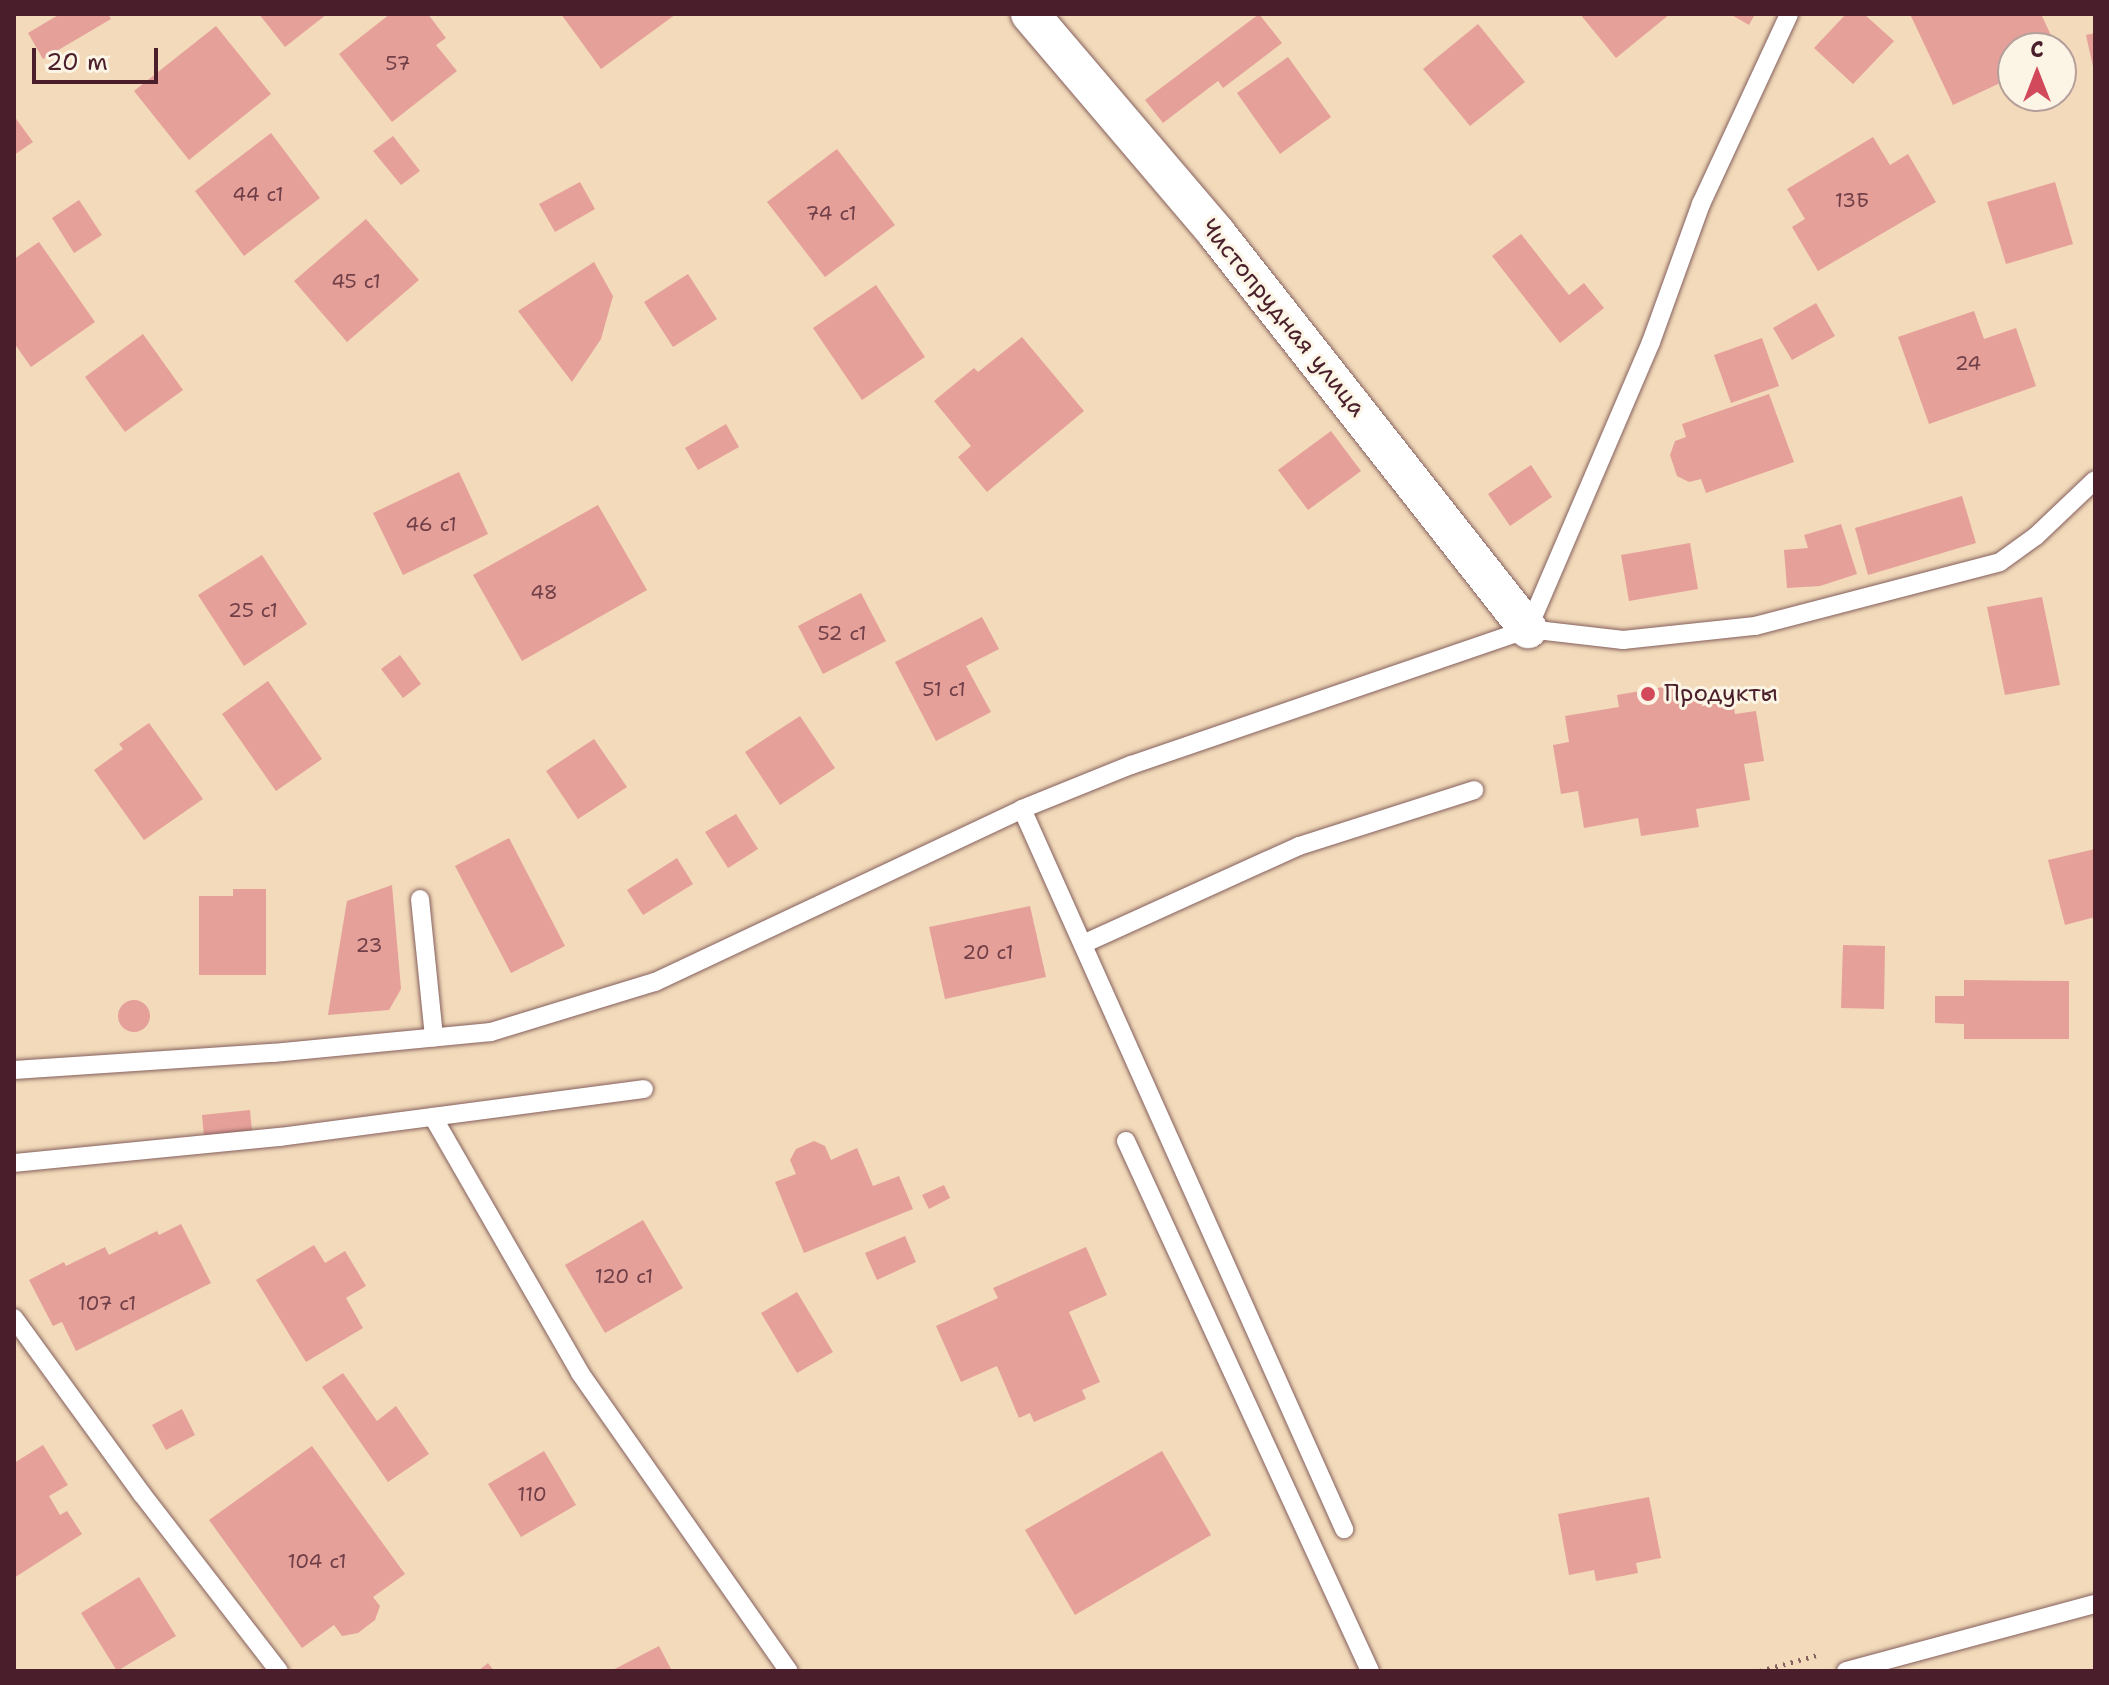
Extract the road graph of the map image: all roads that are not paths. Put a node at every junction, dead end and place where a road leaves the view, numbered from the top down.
1 (1030, 14) edge
2 (1789, 14) edge
3 (2095, 480) edge
4 (1528, 629) junction
5 (1474, 790) dead end
6 (1022, 809) junction
7 (420, 899) dead end
8 (1083, 944) junction
9 (434, 1037) junction
10 (14, 1070) edge
11 (644, 1089) dead end
12 (433, 1117) junction
13 (1126, 1141) dead end
14 (14, 1163) edge
15 (14, 1318) edge
16 (1344, 1529) dead end
17 (2095, 1604) edge
18 (279, 1671) edge
19 (789, 1671) edge
20 (1370, 1671) edge
21 (1846, 1671) edge

1 - 4 street, Чистопрудная улица
2 - 4 lane
3 - 4 lane
4 - 6 lane
5 - 8 lane
6 - 8 lane
6 - 9 lane
7 - 9 lane
8 - 16 lane
9 - 10 lane
11 - 12 lane
12 - 14 lane
12 - 19 lane
13 - 20 lane
15 - 18 lane
17 - 21 lane

